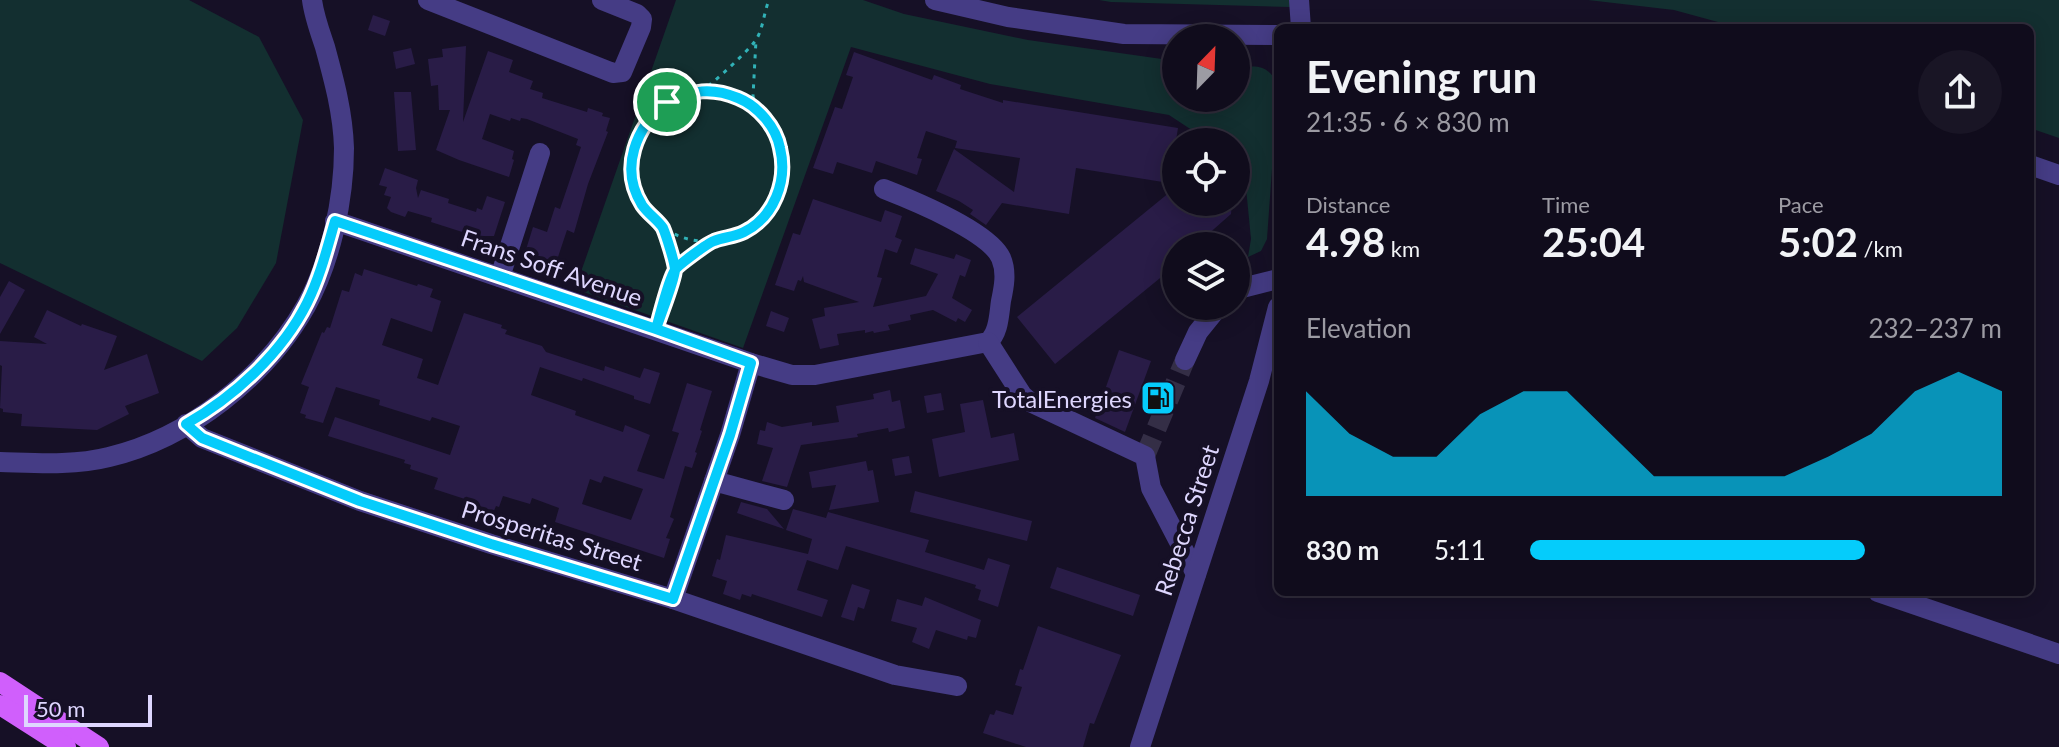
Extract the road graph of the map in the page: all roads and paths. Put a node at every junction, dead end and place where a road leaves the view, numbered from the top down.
1 (312, 0) edge
2 (428, 0) edge
3 (602, 0) edge
4 (769, 0) edge
5 (935, 0) edge
6 (1299, 0) edge
7 (1301, 24) edge
8 (1274, 35) edge
9 (756, 40) junction
10 (703, 90) junction
11 (756, 109) junction
12 (540, 153) dead end
13 (2034, 166) edge
14 (2059, 175) edge
15 (884, 189) dead end
16 (335, 221) junction
17 (662, 226) junction
18 (713, 241) junction
19 (675, 270) junction
20 (500, 277) junction
21 (1274, 280) edge
22 (1250, 286) edge
23 (1208, 320) edge
24 (656, 329) junction
25 (1274, 341) edge
26 (988, 342) junction
27 (1185, 360) tunnel mouth
28 (751, 363) junction
29 (1269, 384) edge
30 (186, 424) junction
31 (0, 462) edge
32 (714, 481) junction
33 (784, 500) dead end
34 (1196, 574) junction
35 (1890, 596) edge
36 (673, 599) junction
37 (2059, 654) edge
38 (0, 682) edge
39 (957, 686) dead end
40 (0, 705) edge
41 (66, 747) edge
42 (99, 747) edge
43 (1140, 747) edge

1 - 16 street
2 - 3 street
4 - 9 path
5 - 8 street
6 - 7 street
9 - 10 path
9 - 11 path
10 - 11 path
10 - 17 path
11 - 18 path
12 - 20 street
13 - 14 street
15 - 26 street
16 - 20 street, Frans Soff Avenue
16 - 30 street
17 - 18 path
17 - 19 path
18 - 19 path
19 - 24 path
20 - 24 street, Frans Soff Avenue
21 - 22 street
23 - 27 street
24 - 28 street, Frans Soff Avenue
25 - 29 street, Rebecca Street
26 - 28 street, Frans Soff Avenue
26 - 34 street
28 - 32 street
29 - 34 street, Rebecca Street
30 - 31 street
30 - 36 street, Prosperitas Street
32 - 33 street
32 - 36 street
34 - 43 street, Rebecca Street
35 - 37 street
36 - 39 street, Prosperitas Street
38 - 42 main road
40 - 41 main road

